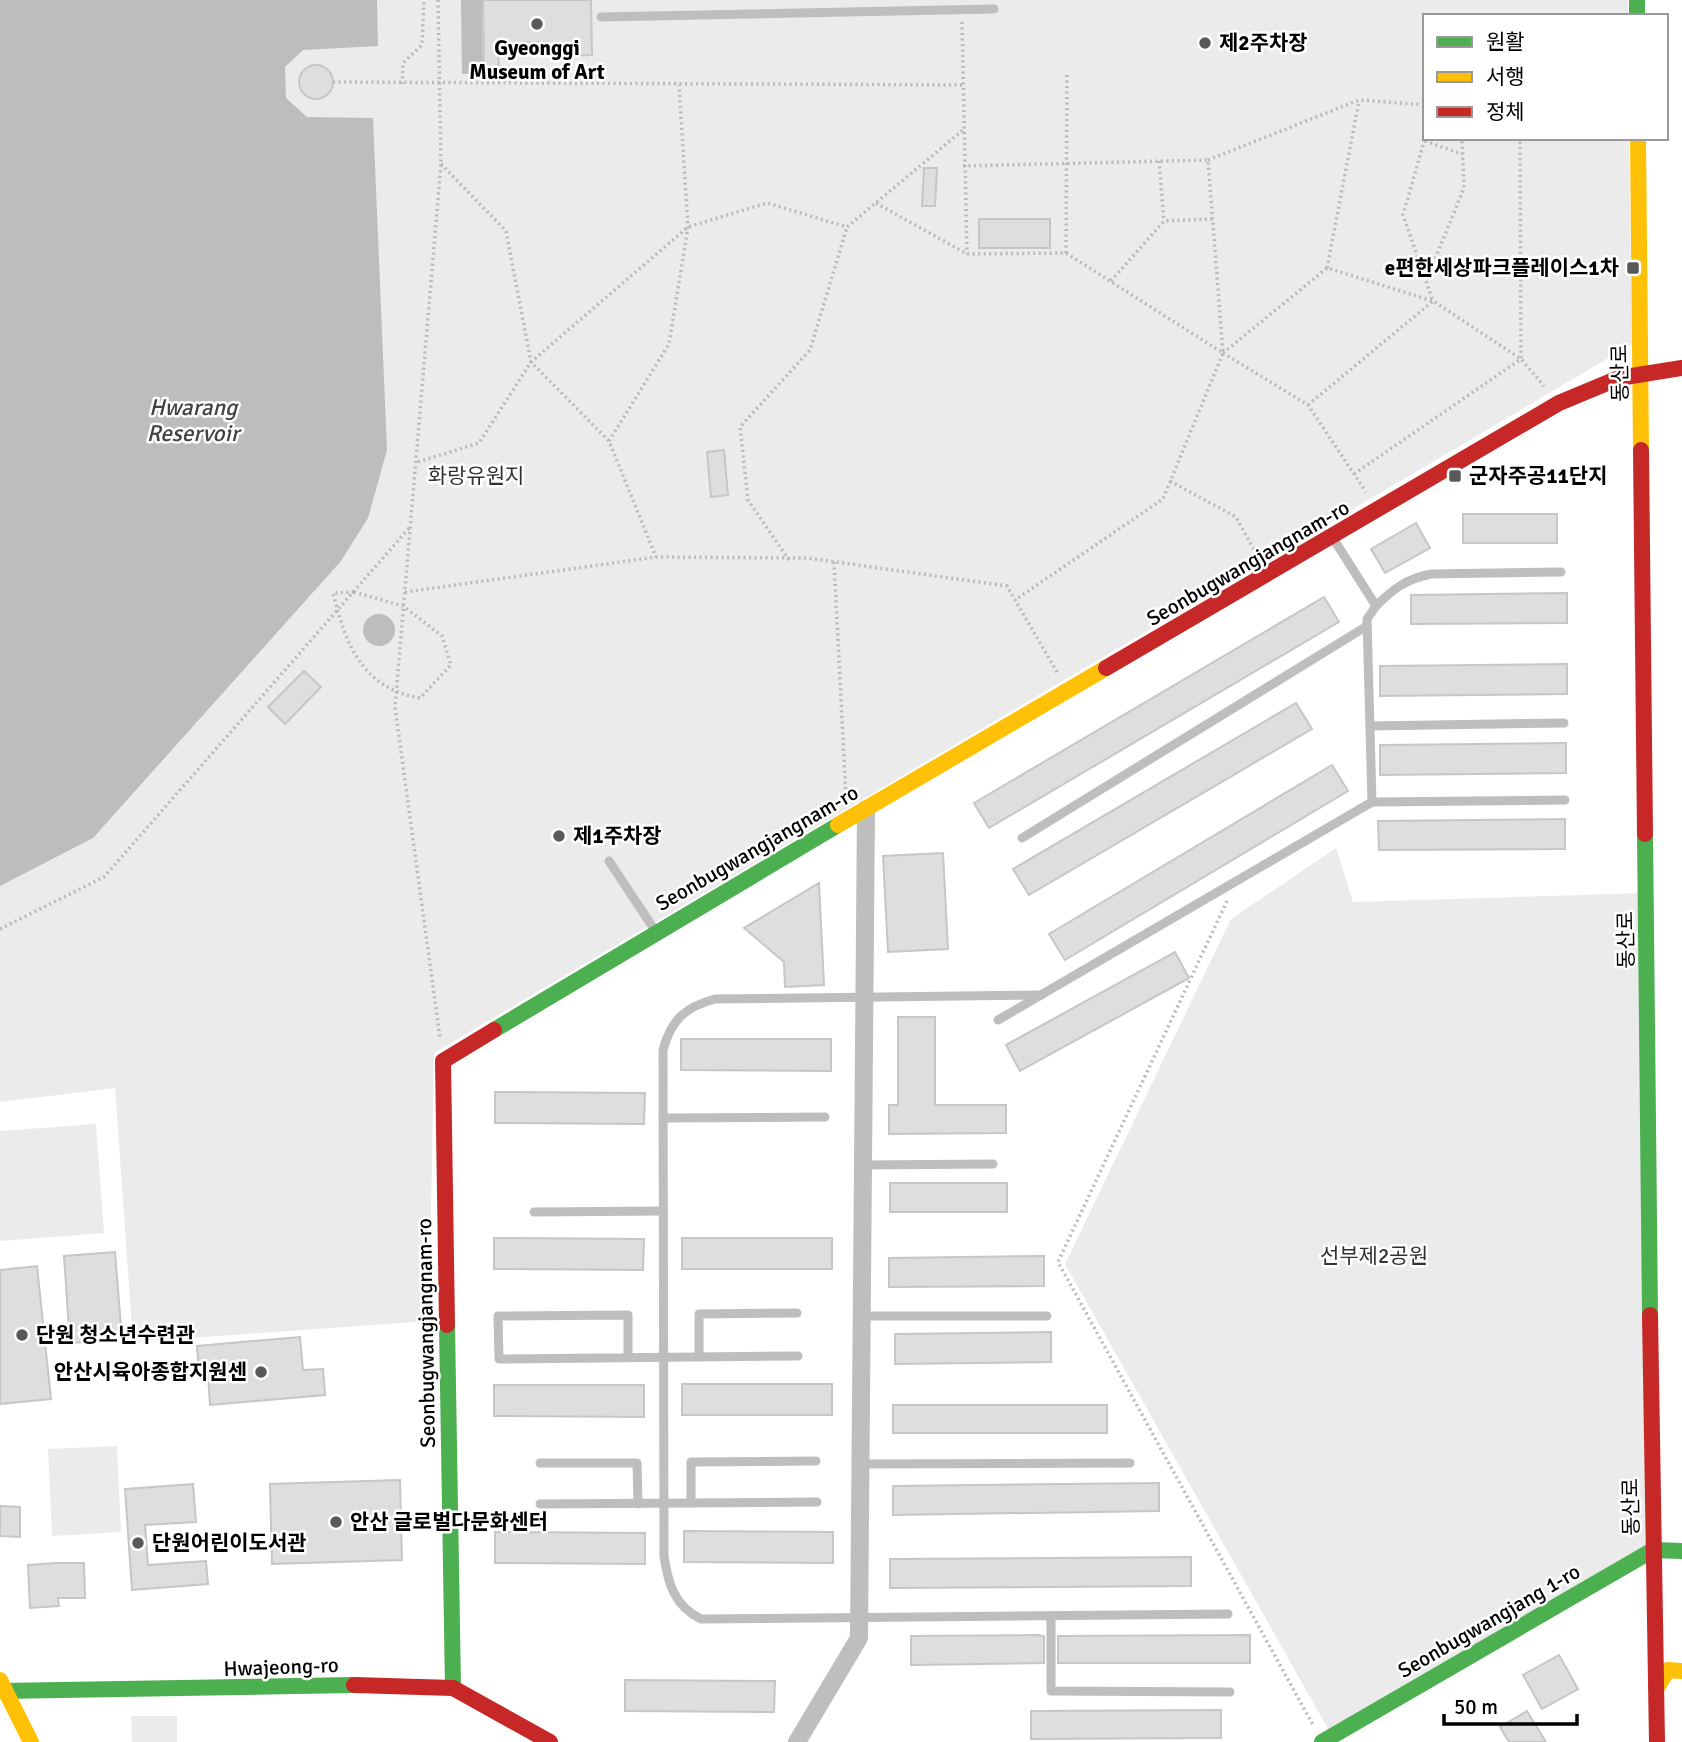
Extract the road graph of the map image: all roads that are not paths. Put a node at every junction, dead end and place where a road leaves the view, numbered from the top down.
1 (994, 9) dead end
2 (601, 17) dead end
3 (1638, 140) edge
4 (1682, 368) edge
5 (1642, 370) junction
6 (1333, 538) junction
7 (1561, 572) dead end
8 (1376, 606) junction
9 (1367, 626) junction
10 (1564, 723) dead end
11 (1370, 726) junction
12 (1565, 800) dead end
13 (1372, 802) junction
14 (866, 809) junction
15 (1022, 838) dead end
16 (609, 860) dead end
17 (655, 931) junction
18 (1041, 995) junction
19 (864, 997) junction
20 (998, 1020) dead end
21 (825, 1117) dead end
22 (663, 1118) junction
23 (993, 1164) dead end
24 (863, 1165) junction
25 (663, 1210) junction
26 (534, 1212) dead end
27 (797, 1313) dead end
28 (862, 1316) junction
29 (1047, 1316) dead end
30 (798, 1356) dead end
31 (628, 1357) junction
32 (663, 1357) junction
33 (699, 1357) junction
34 (816, 1461) dead end
35 (1130, 1463) dead end
36 (540, 1464) dead end
37 (860, 1464) junction
38 (817, 1502) dead end
39 (664, 1503) junction
40 (691, 1503) junction
41 (540, 1504) dead end
42 (638, 1504) junction
43 (1653, 1550) junction
44 (1682, 1551) edge
45 (1228, 1614) dead end
46 (1051, 1616) junction
47 (859, 1617) junction
48 (1682, 1671) edge
49 (2, 1688) edge
50 (453, 1688) junction
51 (1656, 1689) junction
52 (1230, 1692) dead end
53 (31, 1742) edge
54 (550, 1742) edge
55 (797, 1742) edge
56 (1322, 1742) edge
57 (1657, 1742) edge

1 - 2 lane
3 - 5 street, 동산로
4 - 5 street, Seonbugwangjangnam-ro
5 - 6 street, Seonbugwangjangnam-ro
5 - 43 street, 동산로
6 - 8 lane
6 - 14 street, Seonbugwangjangnam-ro
7 - 8 lane
8 - 9 lane
9 - 11 lane
9 - 15 lane
10 - 11 lane
11 - 13 lane
12 - 13 lane
13 - 18 lane
14 - 17 street, Seonbugwangjangnam-ro
14 - 19 street
16 - 17 lane
17 - 50 street, Seonbugwangjangnam-ro
18 - 19 lane
18 - 20 lane
19 - 22 lane
19 - 24 street
21 - 22 lane
22 - 25 lane
23 - 24 lane
24 - 28 street
25 - 26 lane
25 - 32 lane
27 - 33 lane
28 - 29 lane
28 - 37 street
30 - 33 lane
31 - 31 lane
31 - 32 lane
32 - 33 lane
32 - 39 lane
34 - 40 lane
35 - 37 lane
36 - 42 lane
37 - 47 street
38 - 40 lane
39 - 40 lane
39 - 42 lane
39 - 47 lane
41 - 42 lane
43 - 44 street
43 - 51 street, 동산로
43 - 56 street, Seonbugwangjang 1-ro
45 - 46 lane
46 - 47 lane
46 - 52 lane
47 - 55 street
48 - 51 street
49 - 50 street, Hwajeong-ro
49 - 53 street
50 - 54 street, Hwajeong-ro
51 - 57 street, 동산로

